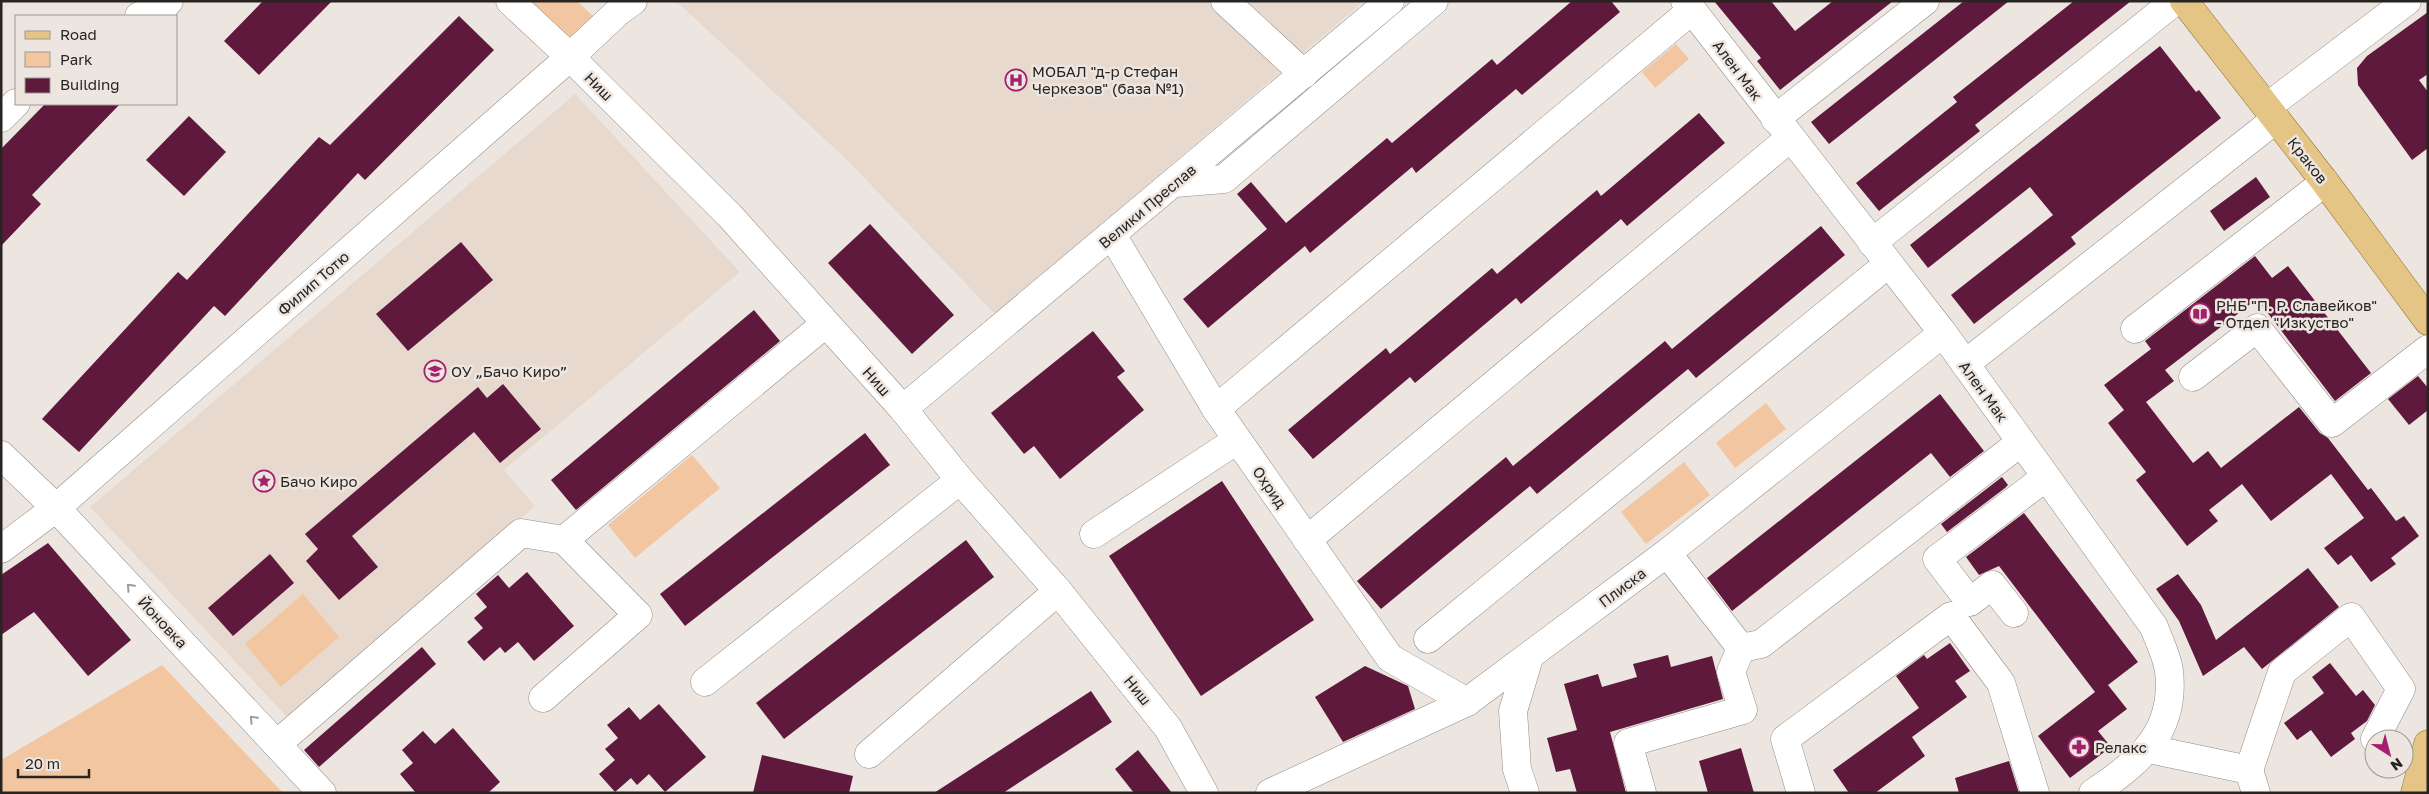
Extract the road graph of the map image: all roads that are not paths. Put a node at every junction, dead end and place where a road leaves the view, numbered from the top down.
1 (169, 1) edge
2 (510, 1) edge
3 (1226, 1) edge
4 (1390, 1) edge
5 (1434, 1) edge
6 (1925, 1) edge
7 (2174, 1) edge
8 (2184, 1) edge
9 (2407, 1) edge
10 (626, 6) edge
11 (1689, 6) edge
12 (143, 15) edge
13 (570, 57) junction
14 (1304, 74) junction
15 (15, 103) edge
16 (2272, 113) junction
17 (1, 118) edge
18 (1783, 128) junction
19 (2325, 182) junction
20 (1175, 183) junction
21 (1112, 235) junction
22 (1880, 253) junction
23 (2428, 321) edge
24 (825, 324) junction
25 (2136, 329) dead end
26 (1943, 334) junction
27 (2428, 349) edge
28 (1965, 364) junction
29 (2193, 377) dead end
30 (903, 409) junction
31 (1216, 409) junction
32 (1237, 440) junction
33 (2021, 442) junction
34 (1, 455) edge
35 (2046, 477) junction
36 (960, 480) junction
37 (56, 508) junction
38 (1094, 534) dead end
39 (564, 540) junction
40 (1307, 540) junction
41 (1, 549) edge
42 (1667, 552) junction
43 (1058, 591) junction
44 (2014, 613) dead end
45 (1428, 639) dead end
46 (1741, 648) junction
47 (1529, 658) junction
48 (705, 682) dead end
49 (543, 698) dead end
50 (1467, 702) junction
51 (2381, 729) edge
52 (1766, 739) dead end
53 (276, 744) junction
54 (2428, 744) edge
55 (2149, 749) junction
56 (869, 754) dead end
57 (2253, 781) edge
58 (322, 793) edge
59 (1204, 793) edge
60 (1270, 793) edge
61 (1525, 793) edge
62 (1642, 793) edge
63 (1781, 793) edge
64 (1801, 793) edge
65 (2035, 793) edge
66 (2093, 793) edge
67 (2415, 793) edge

1 - 12 street
2 - 13 street, Ниш
3 - 14 street
4 - 14 street, Велики Преслав
5 - 20 street
6 - 18 street
7 - 22 street
8 - 16 main road, Краков
9 - 16 street
10 - 13 street, Филип Тотю
11 - 18 street, Ален Мак
11 - 31 street
13 - 24 street, Ниш
13 - 37 street, Филип Тотю
14 - 20 street, Велики Преслав
15 - 17 street
16 - 19 main road, Краков
16 - 28 street
18 - 22 street, Ален Мак
18 - 40 street
19 - 23 main road, Краков
19 - 25 street
20 - 21 street, Велики Преслав
21 - 30 street, Велики Преслав
21 - 31 street, Охрид
22 - 26 street, Ален Мак
22 - 45 street
24 - 30 street, Ниш
24 - 39 street
26 - 28 street, Ален Мак
26 - 42 street, Плиска
27 - 29 street
28 - 33 street, Ален Мак
30 - 36 street, Ниш
31 - 32 street, Охрид
32 - 38 street
32 - 40 street, Охрид
33 - 35 street, Ален Мак
33 - 46 street
34 - 37 street, Йоновка
35 - 44 street
35 - 55 street, Ален Мак
36 - 43 street, Ниш
36 - 48 street
37 - 41 street, Филип Тотю
53 -> 37 street, Йоновка
39 - 49 street
39 - 53 street
40 - 50 street, Охрид
42 - 46 street
42 - 47 street, Плиска
43 - 56 street
43 - 59 street, Ниш
46 - 62 street
47 - 50 street, Плиска
47 - 61 street
50 - 60 street, Плиска
51 - 57 street
52 - 63 street
53 - 58 street, Йоновка
54 - 67 main road
55 - 57 street
55 - 66 street, Ален Мак
64 - 65 street

